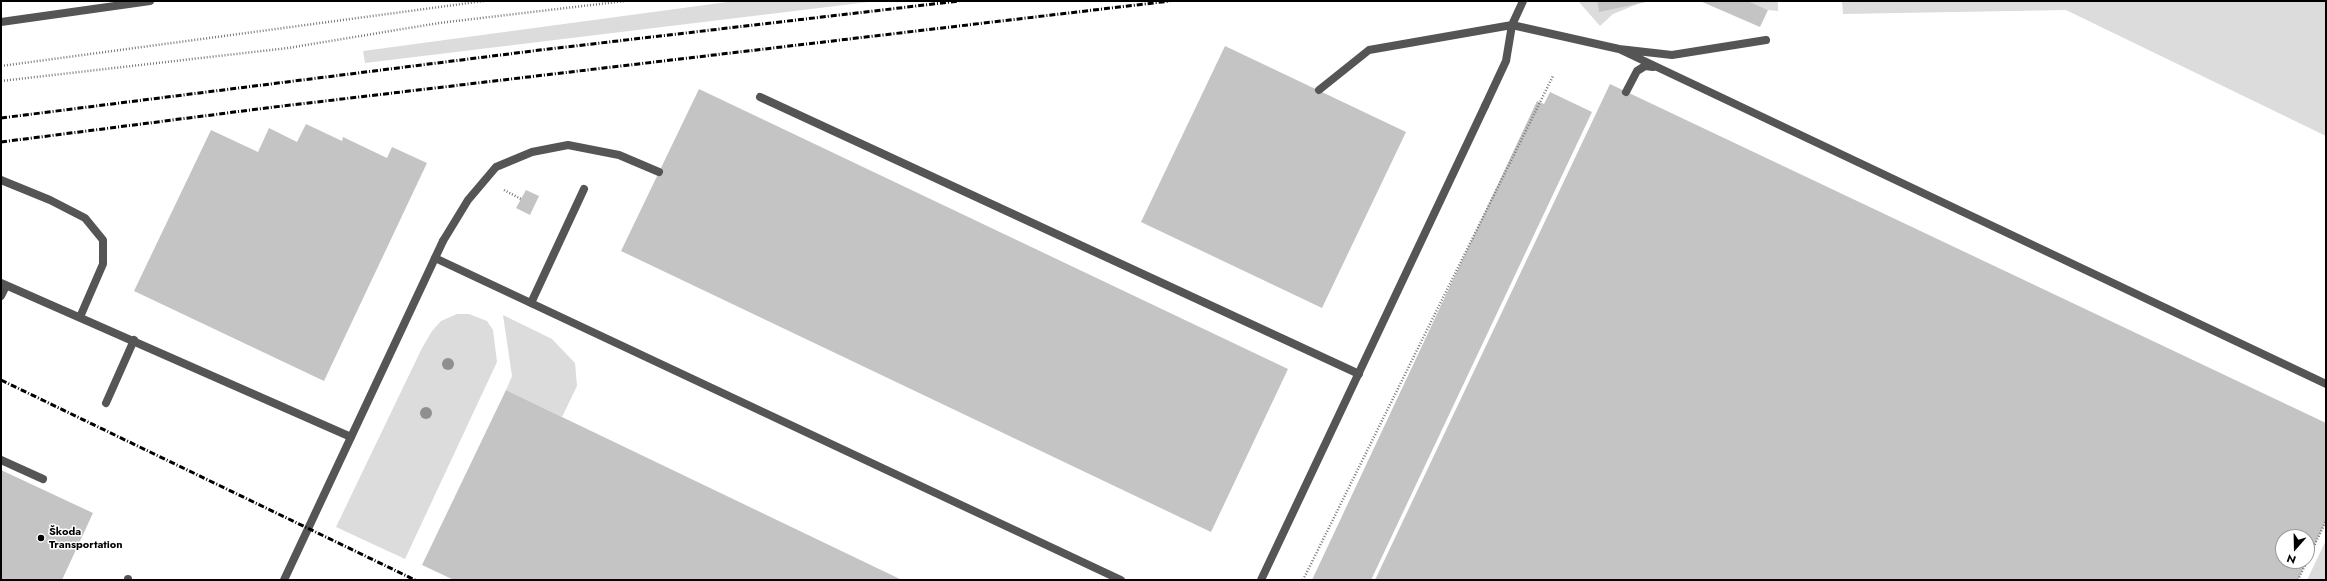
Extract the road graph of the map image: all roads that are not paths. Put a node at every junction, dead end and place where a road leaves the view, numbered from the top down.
1 (150, 1) edge
2 (1524, 1) edge
3 (1, 22) edge
4 (1512, 25) junction
5 (1766, 40) dead end
6 (1619, 49) junction
7 (1658, 67) junction
8 (1319, 90) dead end
9 (1626, 92) dead end
10 (760, 97) dead end
11 (659, 172) dead end
12 (1, 180) edge
13 (584, 189) dead end
14 (435, 258) junction
15 (4, 284) edge
16 (1, 296) edge
17 (531, 303) junction
18 (80, 318) junction
19 (134, 340) junction
20 (1359, 374) junction
21 (2326, 384) edge
22 (106, 403) dead end
23 (351, 437) junction
24 (1, 460) edge
25 (43, 479) dead end
26 (284, 580) edge
27 (1121, 580) edge
28 (1261, 580) edge

1 - 3 street
2 - 4 street
4 - 6 street
4 - 8 street
4 - 20 street
5 - 6 street
6 - 7 street
7 - 9 street
7 - 21 street
10 - 20 street
11 - 14 street
12 - 18 street
13 - 17 street
14 - 17 street
14 - 23 street
15 - 16 street
15 - 18 street
17 - 27 street
18 - 19 street
19 - 22 street
19 - 23 street
20 - 28 street
23 - 26 street
24 - 25 street

